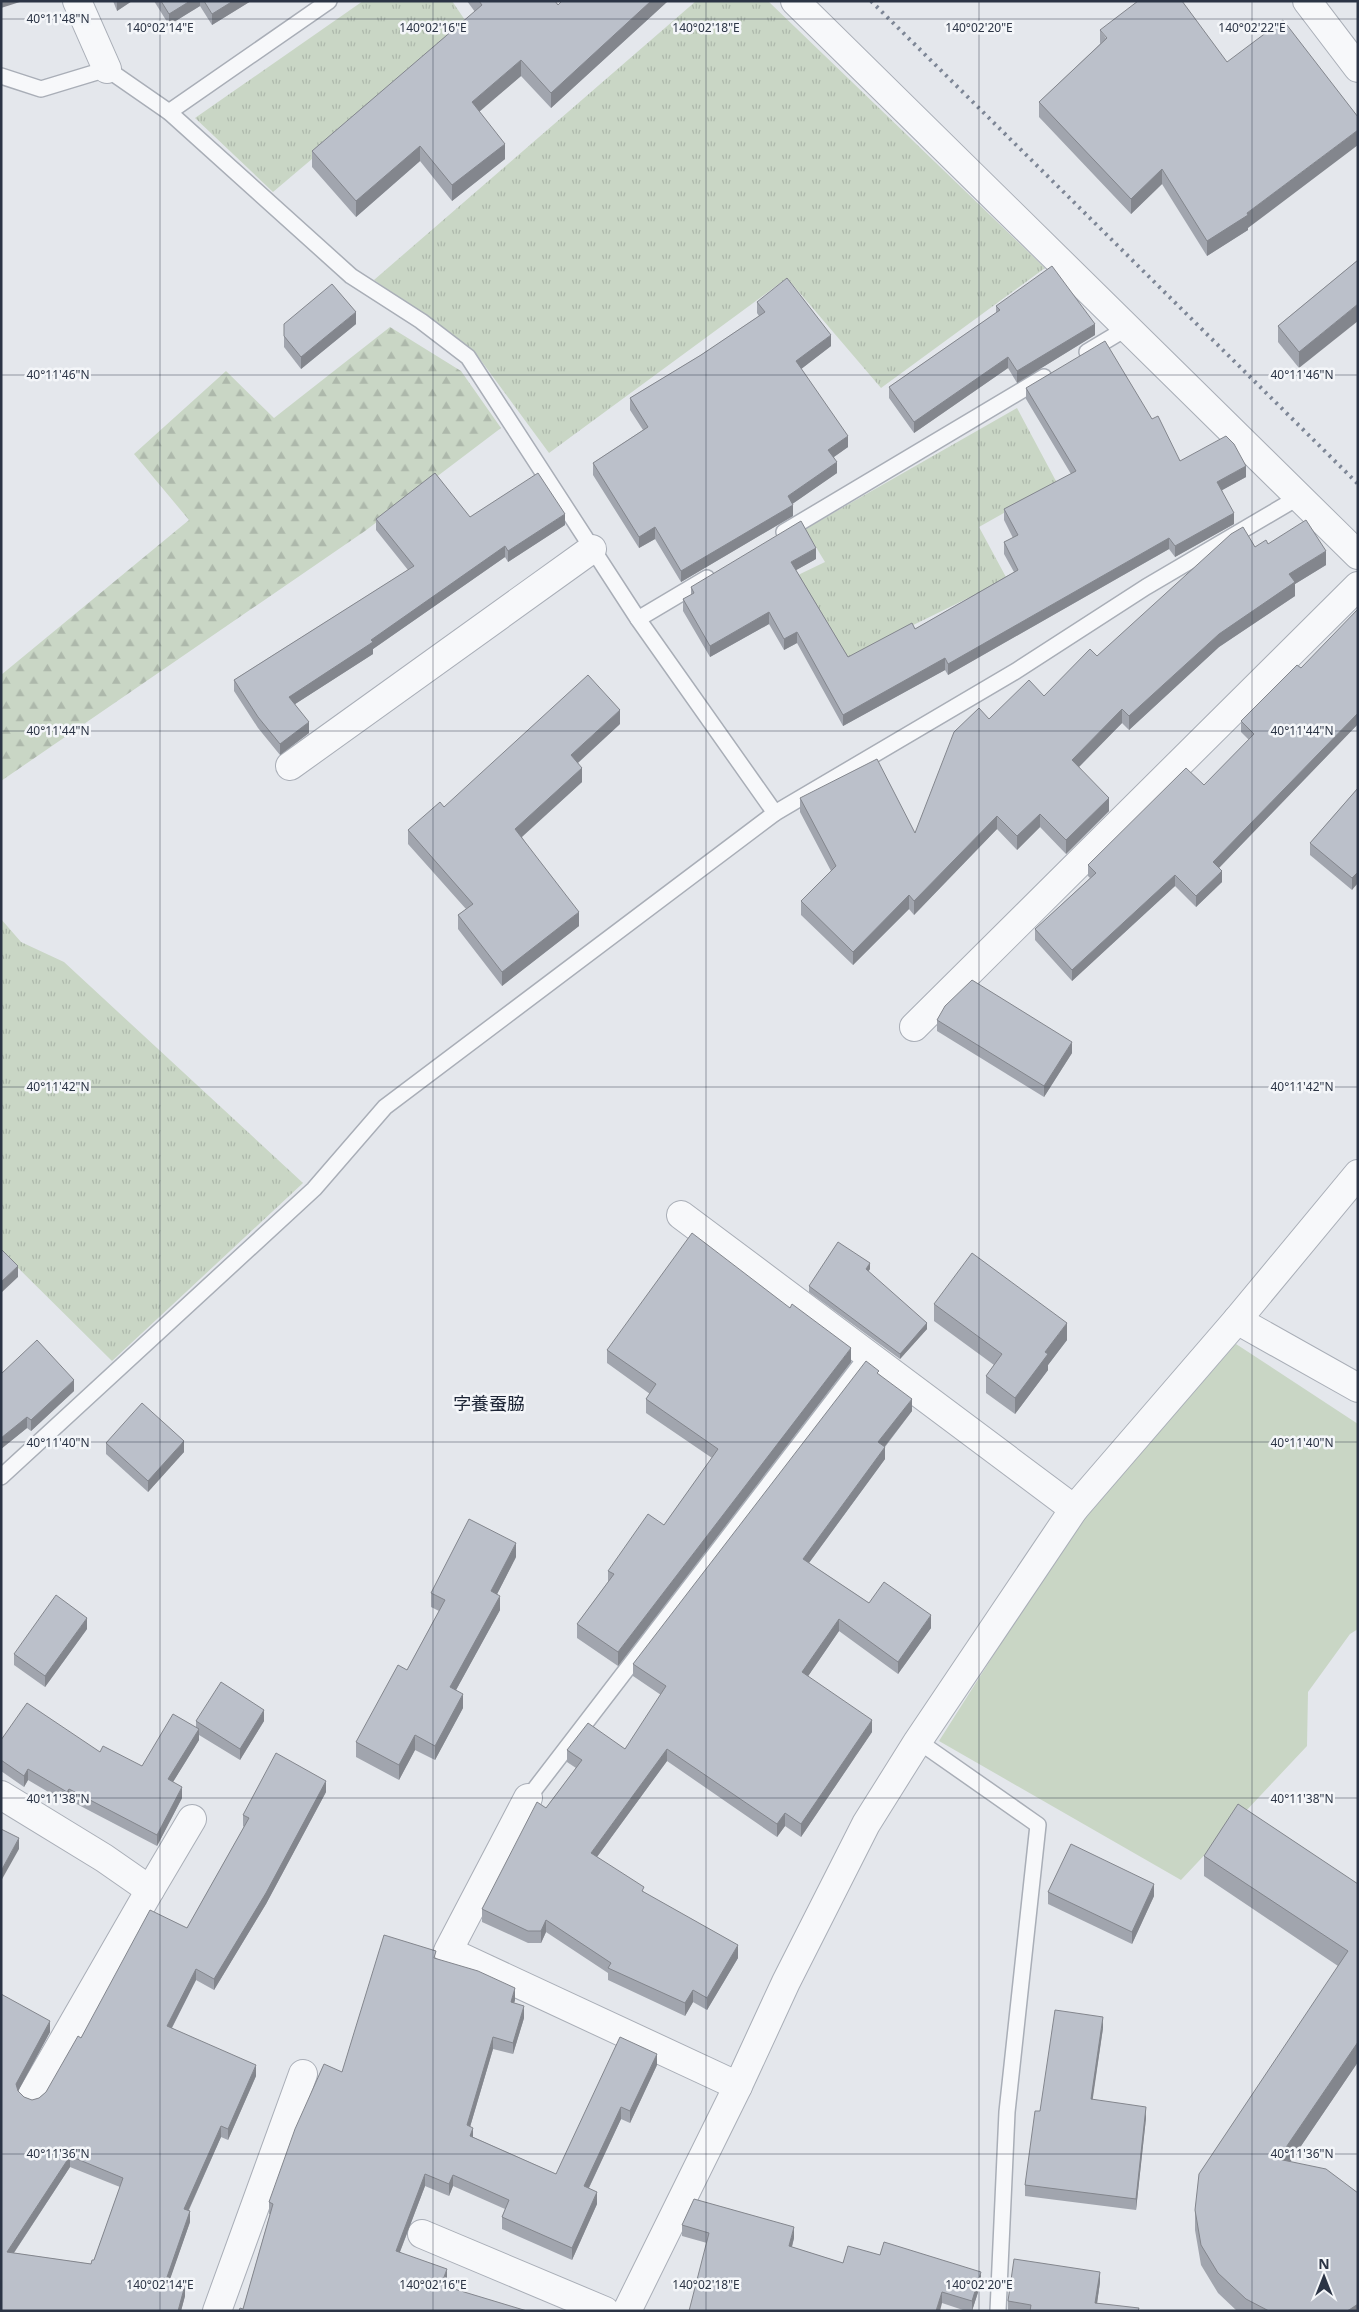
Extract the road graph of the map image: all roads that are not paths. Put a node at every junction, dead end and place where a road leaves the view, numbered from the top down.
1 (77, 1) edge
2 (329, 1) edge
3 (795, 1) edge
4 (1308, 1) edge
5 (1358, 68) edge
6 (107, 69) junction
7 (1, 76) edge
8 (169, 112) junction
9 (1127, 328) junction
10 (1076, 359) edge
11 (1058, 369) edge
12 (1299, 497) junction
13 (775, 537) edge
14 (592, 549) junction
15 (1358, 555) edge
16 (724, 568) edge
17 (1358, 586) edge
18 (638, 619) junction
19 (290, 766) dead end
20 (775, 813) junction
21 (914, 1027) dead end
22 (1358, 1174) edge
23 (681, 1215) dead end
24 (1236, 1320) junction
25 (867, 1356) junction
26 (1358, 1388) edge
27 (1, 1477) edge
28 (1074, 1509) junction
29 (918, 1740) junction
30 (1, 1795) edge
31 (528, 1798) joint
32 (192, 1819) dead end
33 (150, 1890) junction
34 (303, 2074) dead end
35 (738, 2086) junction
36 (32, 2095) dead end
37 (422, 2234) dead end
38 (217, 2311) edge
39 (606, 2311) edge
40 (627, 2311) edge
41 (998, 2311) edge

1 - 6 street
2 - 8 lane
3 - 9 street
4 - 5 street
6 - 7 lane
6 - 8 lane
8 - 14 lane
9 - 10 lane
9 - 12 street
11 - 13 lane
12 - 15 street
12 - 20 lane
14 - 18 lane
14 - 19 street
16 - 18 lane
17 - 21 street
18 - 20 lane
20 - 27 lane
22 - 24 street
23 - 25 street
24 - 26 street
24 - 28 street
25 - 28 street
25 - 31 lane
28 - 29 street
29 - 35 street
29 - 41 lane
30 - 33 street
31 - 35 street
32 - 33 street
33 - 36 street
34 - 38 street
35 - 40 street
37 - 39 street

